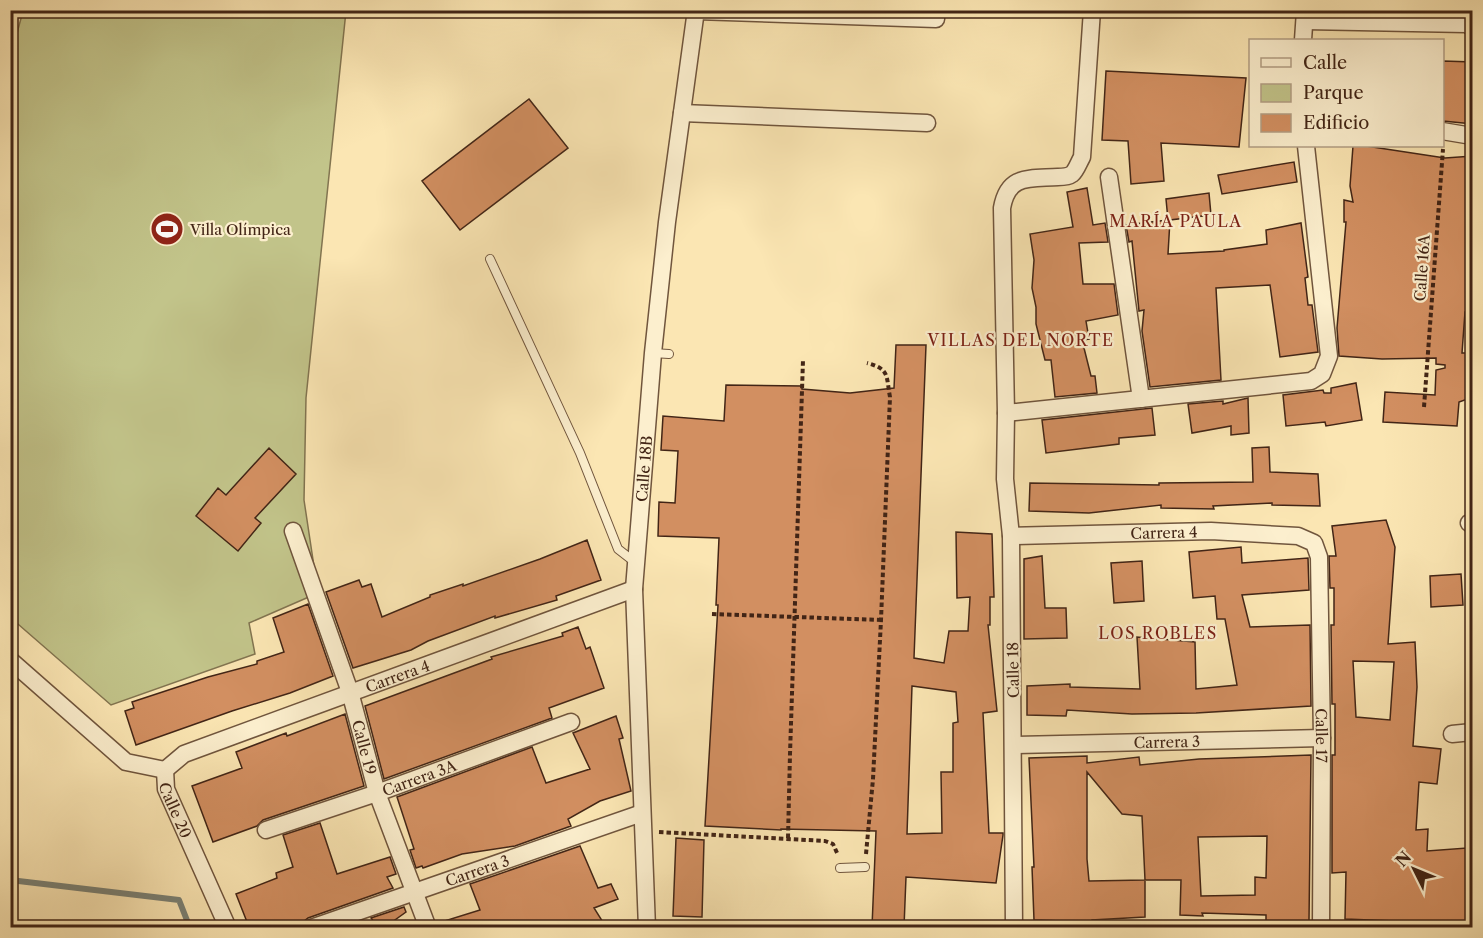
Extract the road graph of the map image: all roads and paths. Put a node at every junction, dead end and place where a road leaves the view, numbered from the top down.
1 (936, 10) edge
2 (1092, 10) edge
3 (696, 11) edge
4 (1305, 16) edge
5 (1473, 27) edge
6 (1303, 39) edge
7 (682, 114) junction
8 (927, 123) dead end
9 (1444, 131) edge
10 (1473, 136) edge
11 (1306, 147) edge
12 (1443, 147) edge
13 (1109, 177) dead end
14 (490, 259) dead end
15 (803, 360) dead end
16 (867, 363) dead end
17 (1141, 399) junction
18 (1424, 407) dead end
19 (1006, 413) junction
20 (293, 531) dead end
21 (1011, 536) junction
22 (1314, 543) joint
23 (636, 564) junction
24 (634, 589) junction
25 (712, 614) dead end
26 (795, 616) junction
27 (881, 620) junction
28 (10, 660) edge
29 (350, 693) junction
30 (571, 722) dead end
31 (1473, 732) edge
32 (1452, 734) dead end
33 (1322, 738) junction
34 (1014, 745) junction
35 (165, 770) junction
36 (377, 793) junction
37 (642, 813) junction
38 (266, 830) dead end
39 (668, 832) dead end
40 (788, 838) junction
41 (864, 867) joint
42 (840, 868) joint
43 (414, 892) junction
44 (228, 927) edge
45 (311, 927) edge
46 (428, 927) edge
47 (647, 927) edge
48 (1014, 927) edge
49 (1321, 927) edge

1 - 3 street
2 - 19 street, Calle 18
3 - 7 street, Calle 18B
4 - 5 street
4 - 6 street
7 - 8 street
7 - 23 street, Calle 18B
9 - 10 street
11 - 17 street
12 - 18 path, Calle 16A
13 - 17 street
14 - 23 lane
15 - 26 path
16 - 27 path
17 - 19 street
19 - 21 street, Calle 18
20 - 29 street, Calle 19
21 - 22 street, Carrera 4
21 - 34 street, Calle 18
22 - 33 street, Calle 17
23 - 24 street, Calle 18B
24 - 29 street, Carrera 4
24 - 37 street, Calle 18B
25 - 26 path
26 - 27 path
26 - 40 path
27 - 41 path
28 - 35 street, Calle 20
29 - 35 street, Carrera 4
29 - 36 street, Calle 19
30 - 36 street, Carrera 3A
31 - 32 street
33 - 34 street, Carrera 3
33 - 49 street, Calle 17
34 - 48 street, Calle 18
35 - 44 street, Calle 20
36 - 38 street, Carrera 3A
36 - 43 street, Calle 19
37 - 43 street, Carrera 3
37 - 47 street, Calle 18B
39 - 40 path
40 - 42 path
41 - 42 lane
43 - 45 street, Carrera 3
43 - 46 street, Calle 19

